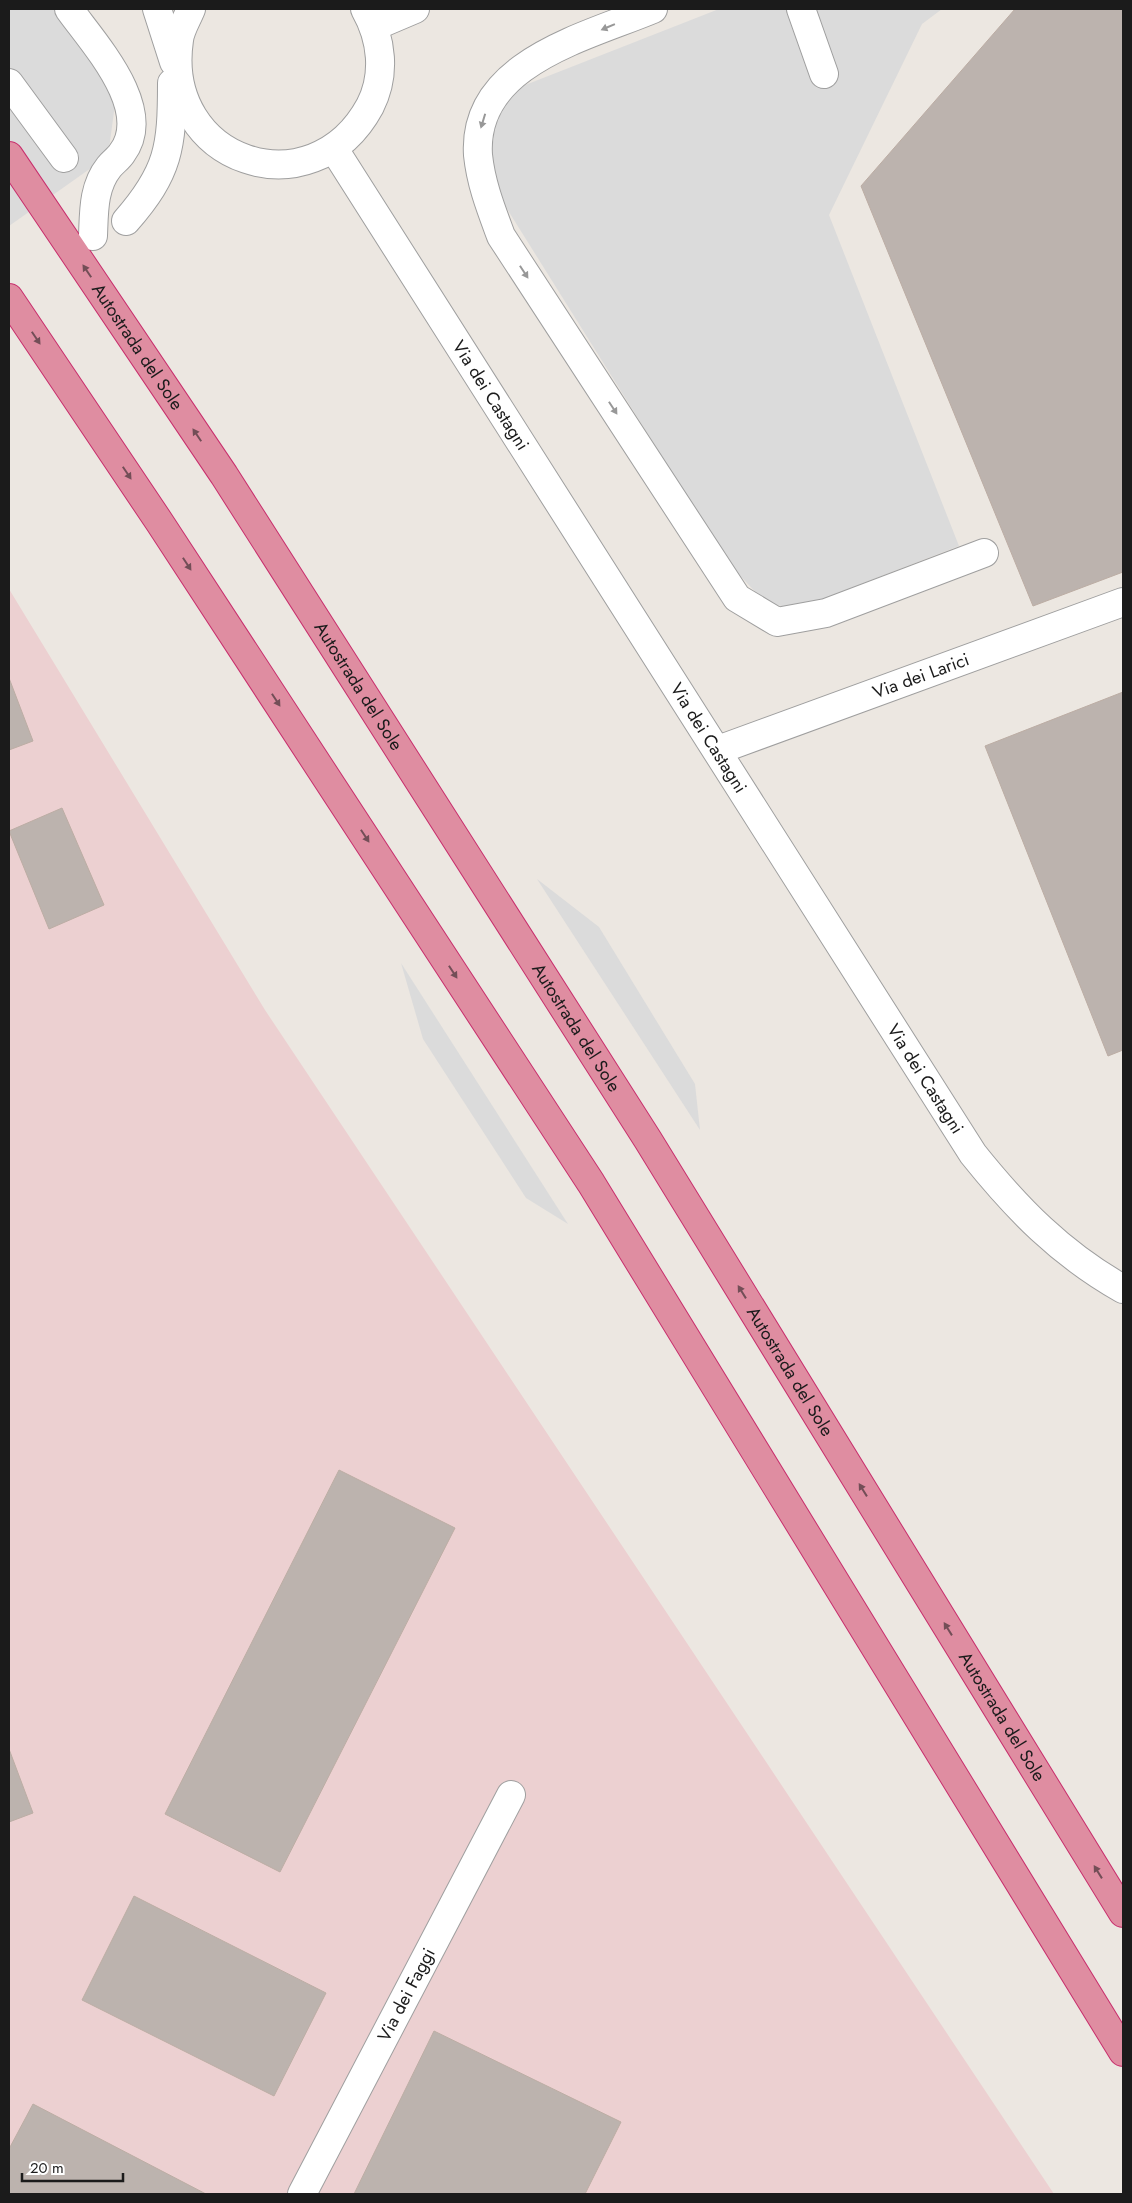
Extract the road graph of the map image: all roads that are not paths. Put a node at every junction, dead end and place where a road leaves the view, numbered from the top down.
1 (69, 9) edge
2 (157, 9) edge
3 (192, 9) edge
4 (415, 9) edge
5 (653, 9) edge
6 (801, 9) edge
7 (370, 17) edge
8 (174, 64) junction
9 (824, 74) dead end
10 (9, 83) edge
11 (334, 149) junction
12 (9, 156) edge
13 (64, 158) dead end
14 (126, 221) dead end
15 (93, 236) dead end
16 (9, 298) edge
17 (984, 552) dead end
18 (1123, 602) edge
19 (718, 750) junction
20 (1123, 1289) edge
21 (511, 1795) dead end
22 (1123, 1913) edge
23 (1123, 2052) edge
24 (302, 2194) edge

1 - 15 street
2 - 8 street
3 - 8 street
4 - 7 street
5 -> 17 street
6 - 9 street
7 - 11 street
8 - 11 street
8 - 14 street
10 - 13 street
11 - 19 street, Via dei Castagni
22 -> 12 highway, Autostrada del Sole
16 -> 23 highway
18 - 19 street, Via dei Larici
19 - 20 street, Via dei Castagni
21 - 24 street, Via dei Faggi

